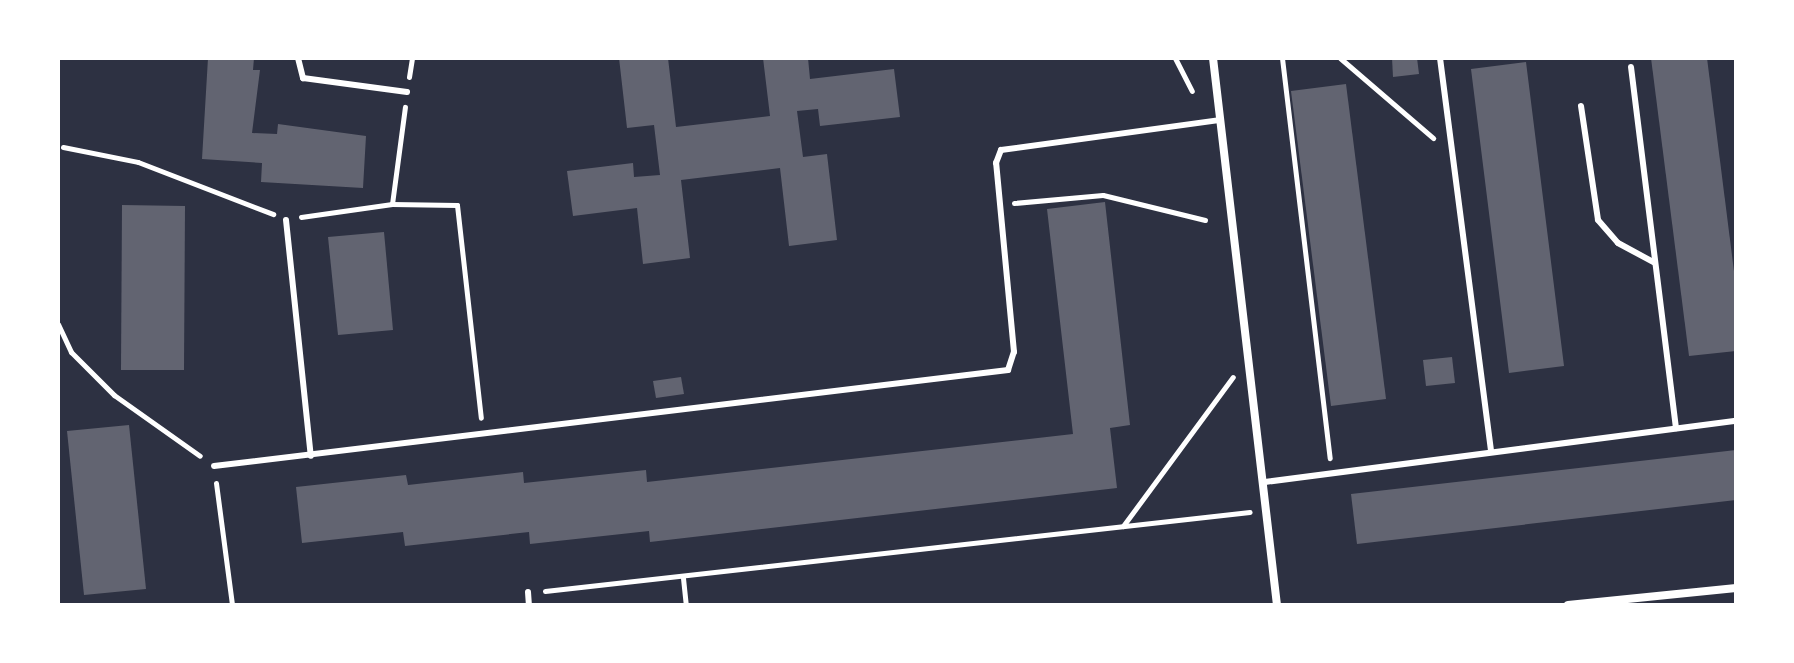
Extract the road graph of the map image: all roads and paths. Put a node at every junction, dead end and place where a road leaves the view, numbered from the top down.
1 (298, 58) edge
2 (1175, 58) edge
3 (1213, 58) edge
4 (1282, 58) edge
5 (1340, 58) edge
6 (1440, 58) edge
7 (1631, 67) dead end
8 (1192, 91) dead end
9 (407, 92) joint
10 (1581, 106) dead end
11 (1219, 120) junction
12 (63, 147) dead end
13 (1452, 154) junction
14 (392, 204) junction
15 (1000, 205) junction
16 (286, 220) junction
17 (1205, 220) dead end
18 (1655, 263) junction
19 (58, 324) edge
20 (1251, 366) junction
21 (1736, 421) edge
22 (1676, 428) junction
23 (483, 435) junction
24 (1491, 452) junction
25 (311, 456) junction
26 (214, 466) junction
27 (1332, 473) junction
28 (1265, 482) junction
29 (1268, 510) junction
30 (1122, 527) junction
31 (683, 578) junction
32 (1736, 588) edge
33 (528, 592) joint
34 (232, 605) edge
35 (529, 605) edge
36 (686, 605) edge
37 (1277, 605) edge
38 (1568, 605) edge

1 - 9 lane
2 - 8 path
3 - 11 street
4 - 27 path
5 - 13 path
6 - 13 lane
7 - 18 lane
9 - 14 path
10 - 18 lane
11 - 15 lane
11 - 20 street
12 - 16 path
13 - 24 lane
14 - 16 path
14 - 23 path
15 - 17 path
15 - 23 lane
16 - 25 lane
18 - 22 lane
19 - 26 path
20 - 28 street
20 - 30 path
21 - 22 lane
22 - 24 lane
23 - 25 lane
24 - 27 lane
25 - 26 lane
26 - 34 path
27 - 28 lane
28 - 29 street
29 - 30 path
29 - 37 street
30 - 31 path
31 - 33 path
31 - 36 path
32 - 38 street
33 - 35 lane

